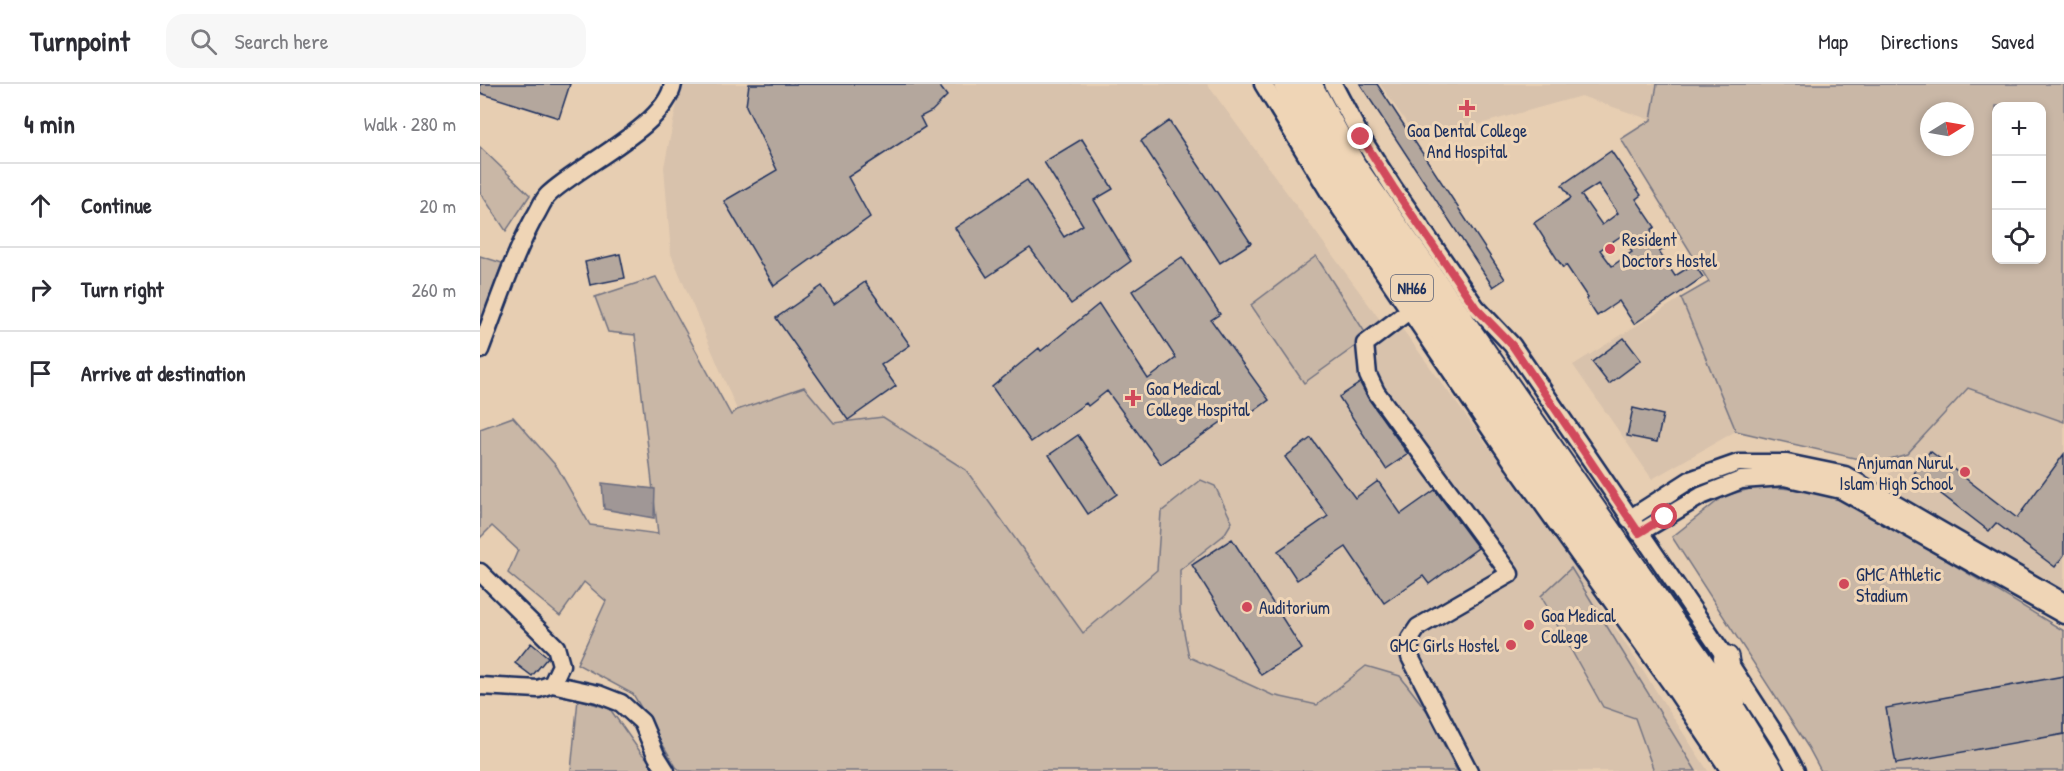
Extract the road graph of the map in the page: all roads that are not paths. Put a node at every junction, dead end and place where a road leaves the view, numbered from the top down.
1 (673, 84) edge
2 (1263, 84) edge
3 (1286, 84) edge
4 (1309, 84) edge
5 (1333, 84) edge
6 (1410, 310) junction
7 (480, 350) edge
8 (1634, 526) junction
9 (480, 572) edge
10 (2064, 602) edge
11 (2064, 615) edge
12 (1726, 658) junction
13 (552, 684) junction
14 (480, 686) edge
15 (1674, 688) junction
16 (1725, 715) junction
17 (666, 771) edge
18 (1469, 771) edge
19 (1730, 771) edge
20 (1747, 771) edge
21 (1771, 771) edge
22 (1796, 771) edge

1 - 7 street
2 - 6 street
3 - 16 highway, NH66
4 - 16 highway, NH66
5 - 8 street
6 - 15 street
6 - 18 street
8 - 10 street
8 - 11 street
8 - 12 street
9 - 13 street
12 - 16 highway
12 - 22 street
13 - 14 street
13 - 17 street
15 - 16 highway
15 - 19 street
16 - 20 highway, NH66
16 - 21 highway, NH66

